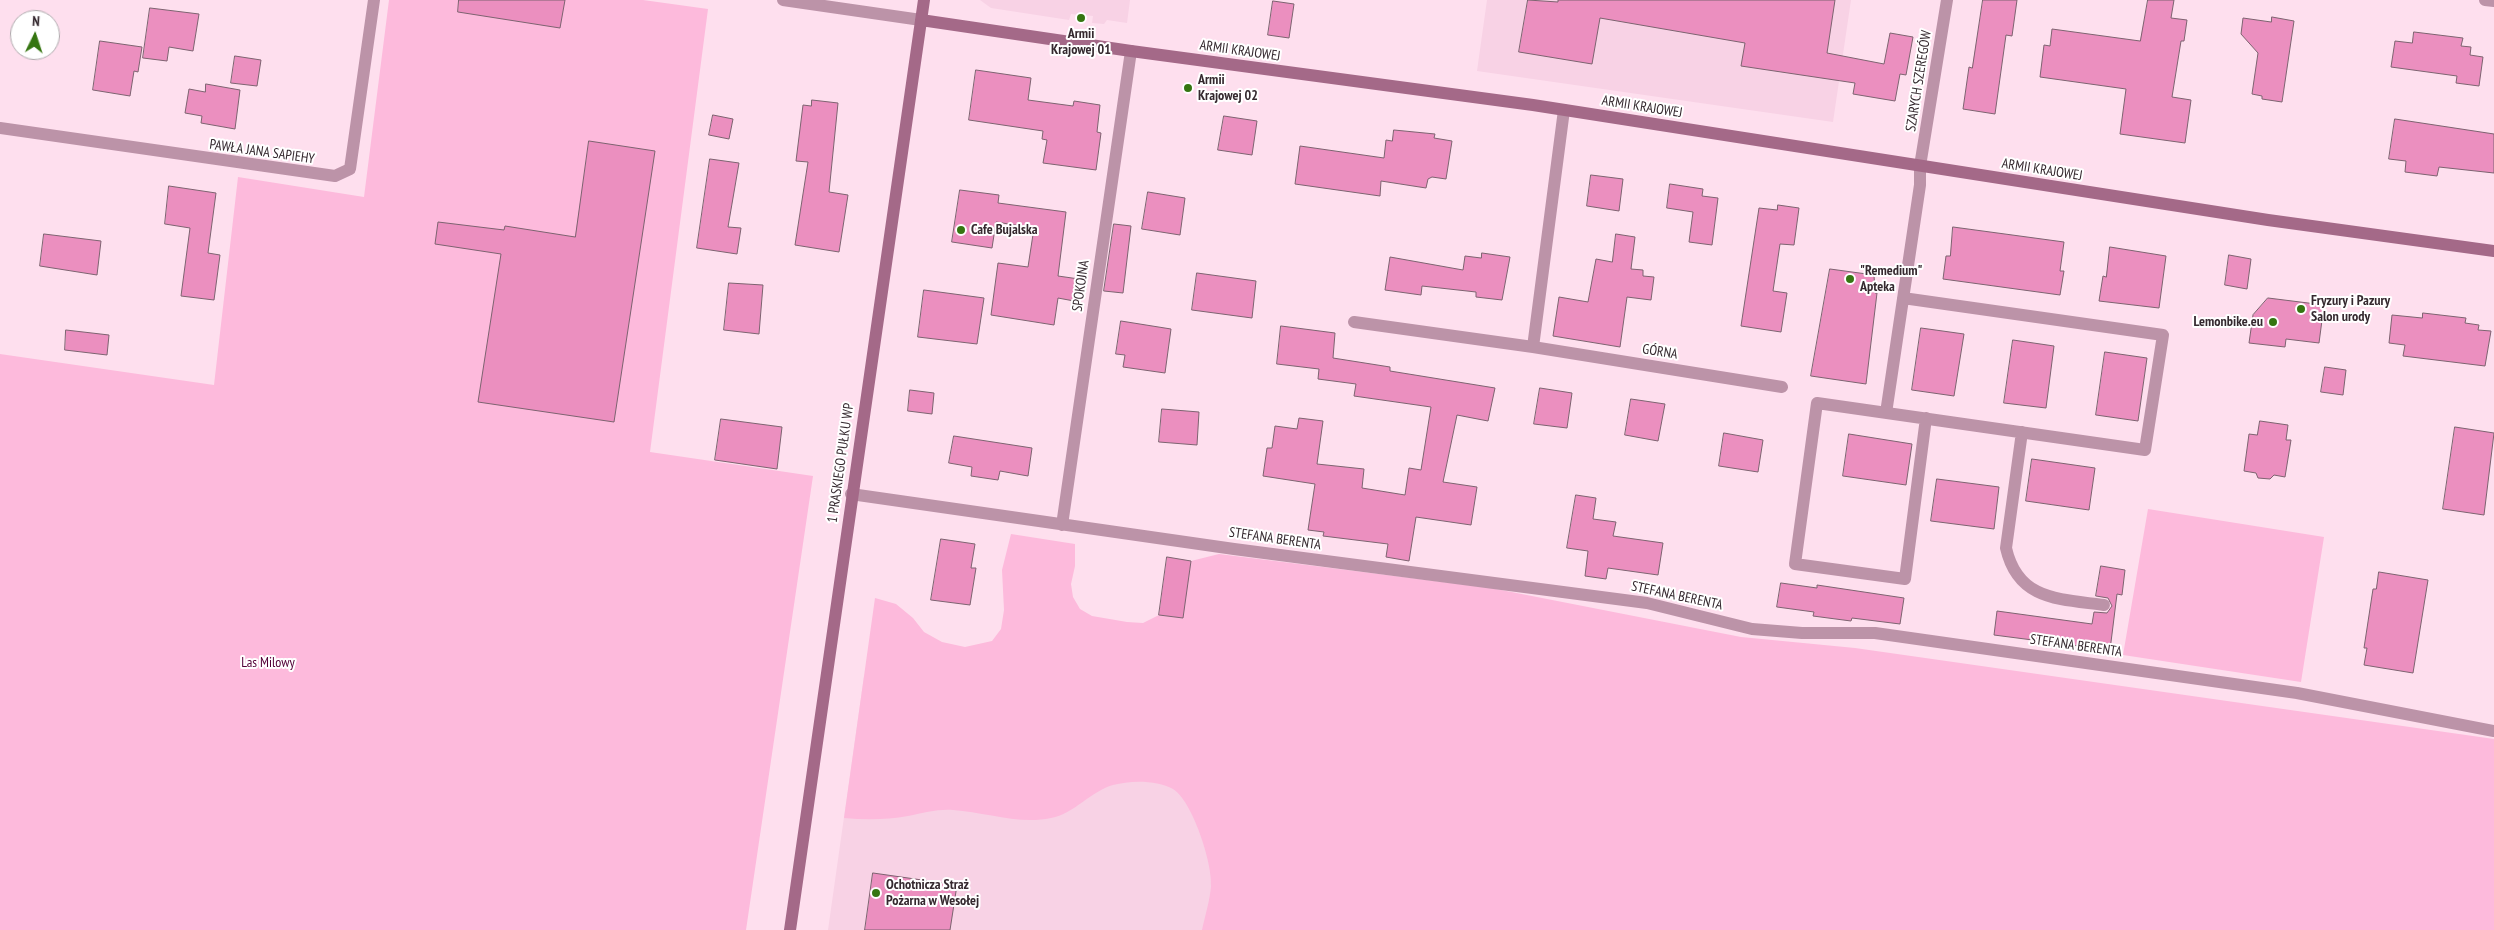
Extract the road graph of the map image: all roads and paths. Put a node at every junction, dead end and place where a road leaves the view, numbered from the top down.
1 (374, 0) edge
2 (784, 0) edge
3 (924, 0) edge
4 (1947, 0) edge
5 (2485, 0) edge
6 (2494, 1) edge
7 (921, 20) junction
8 (1131, 51) junction
9 (1564, 110) junction
10 (0, 128) edge
11 (1920, 166) junction
12 (2494, 252) edge
13 (1903, 298) junction
14 (1354, 322) dead end
15 (1533, 347) junction
16 (1782, 387) dead end
17 (1886, 413) junction
18 (1926, 418) junction
19 (2022, 432) junction
20 (851, 494) junction
21 (1062, 525) junction
22 (2104, 605) dead end
23 (2494, 732) edge
24 (790, 930) edge

1 - 10 street, PAWŁA JANA SAPIEHY
2 - 7 street, ARMII KRAJOWEJ
3 - 7 street, 1 PRASKIEGO PUŁKU WP
4 - 11 street, SZARYCH SZEREGÓW
5 - 6 street
7 - 8 street, ARMII KRAJOWEJ
7 - 20 street, 1 PRASKIEGO PUŁKU WP
8 - 9 street, ARMII KRAJOWEJ
8 - 21 street, SPOKOJNA
9 - 11 street, ARMII KRAJOWEJ
9 - 15 street
11 - 12 street, ARMII KRAJOWEJ
11 - 13 street, SZARYCH SZEREGÓW
13 - 17 street, SZARYCH SZEREGÓW
13 - 19 street
14 - 15 street, GÓRNA
15 - 16 street, GÓRNA
17 - 18 street
17 - 18 street
18 - 19 street
19 - 22 street
20 - 21 street, STEFANA BERENTA
20 - 24 street, 1 PRASKIEGO PUŁKU WP
21 - 23 street, STEFANA BERENTA

